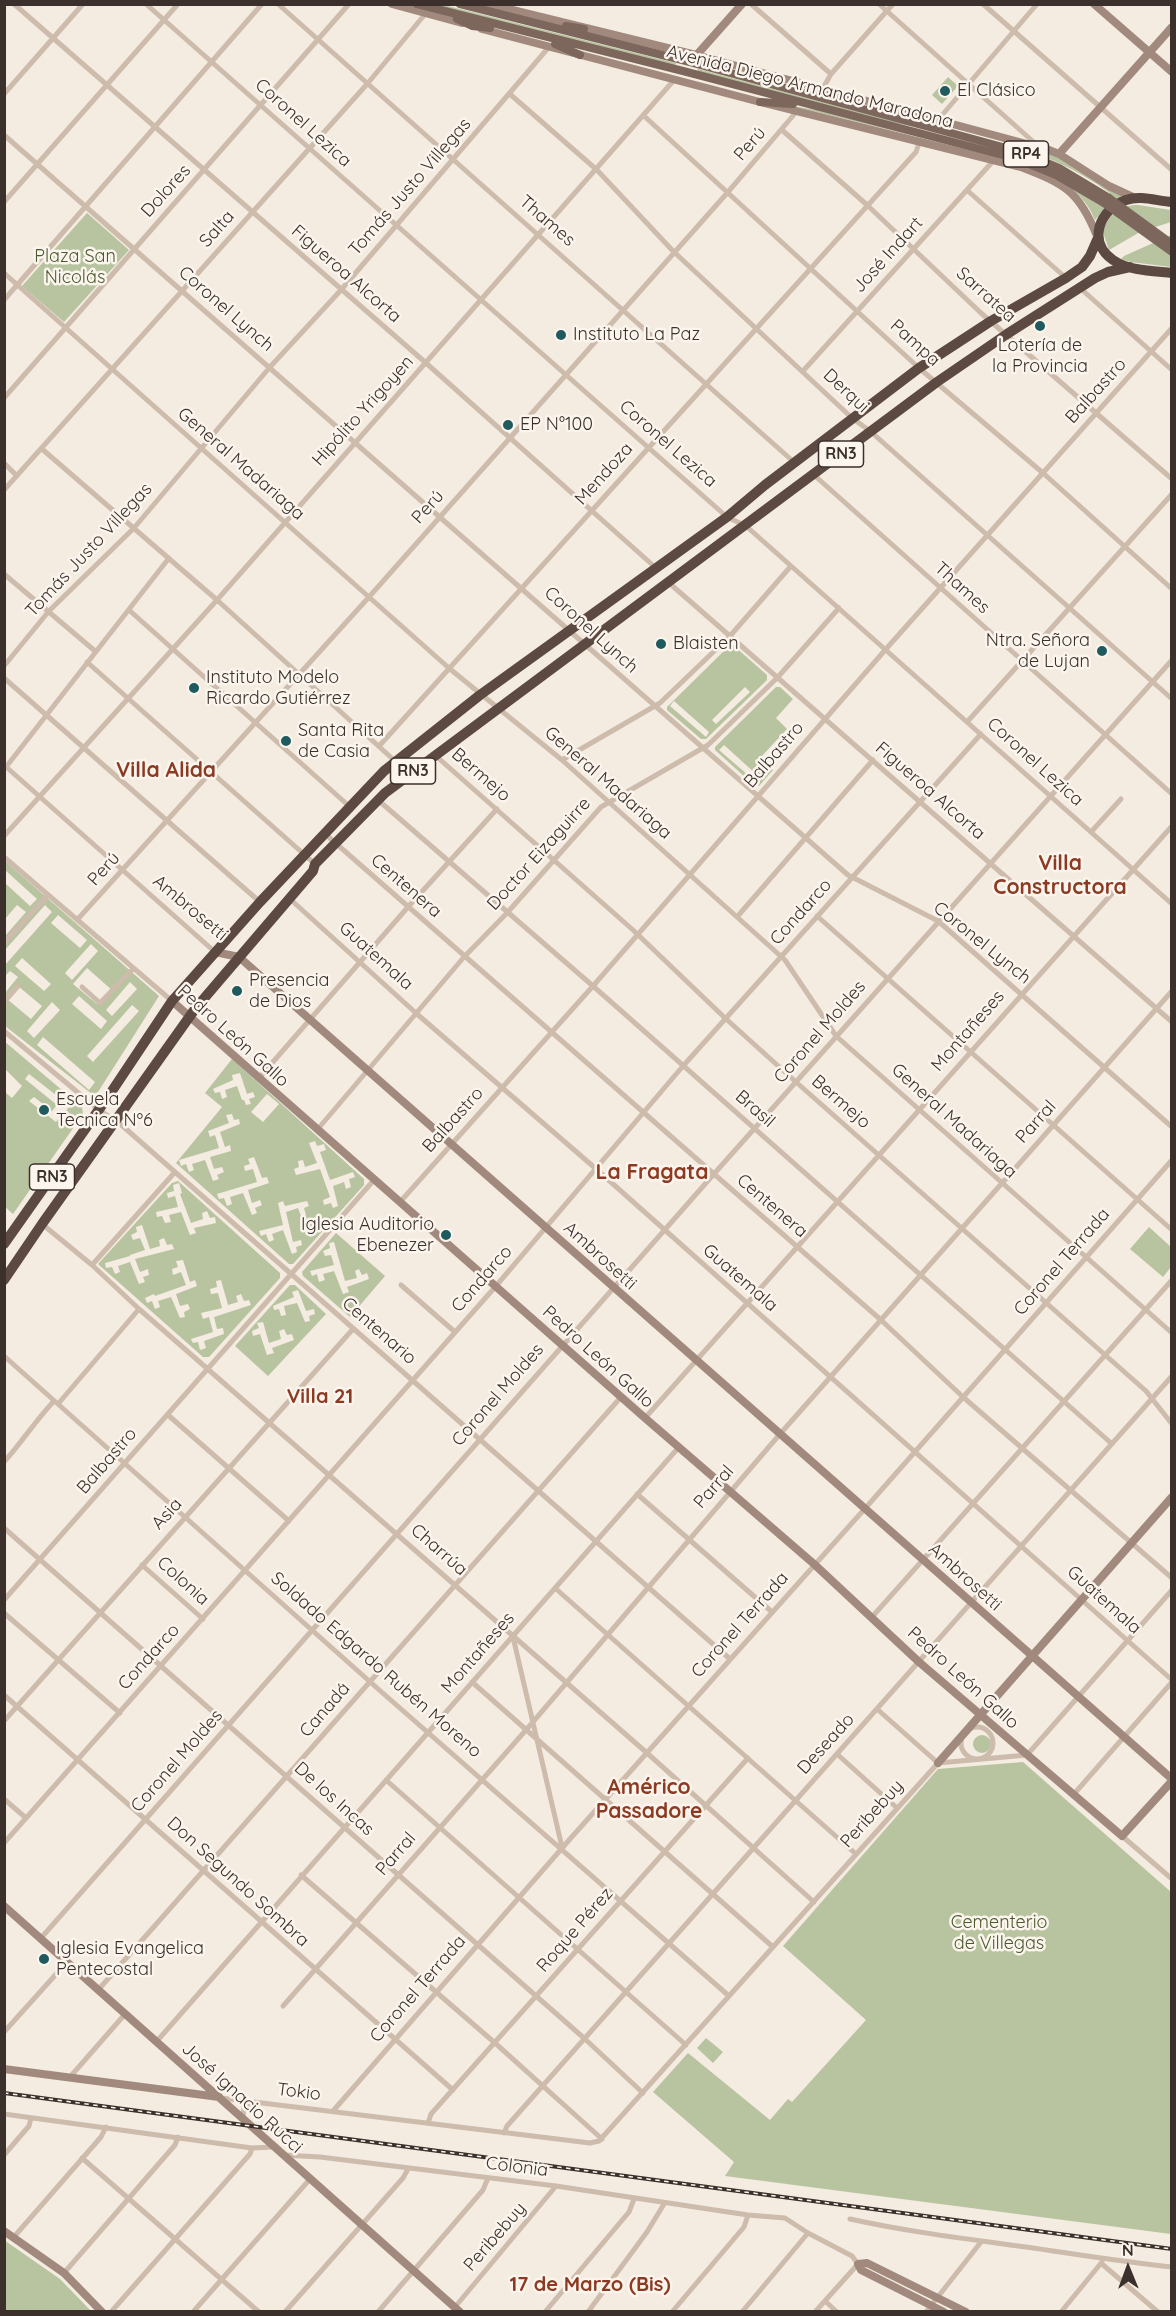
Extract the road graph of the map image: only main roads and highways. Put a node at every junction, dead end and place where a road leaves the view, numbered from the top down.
1 (417, 4) edge
2 (460, 4) edge
3 (430, 11) junction
4 (511, 17) junction
5 (584, 29) road end
6 (528, 33) junction
7 (580, 55) road end
8 (835, 93) road end
9 (760, 102) road end
10 (816, 106) junction
11 (888, 107) road end
12 (861, 109) junction
13 (1106, 201) junction
14 (1172, 202) edge
15 (1097, 238) junction
16 (1172, 244) edge
17 (1172, 252) edge
18 (1130, 267) junction
19 (1172, 273) edge
20 (4, 1244) edge
21 (4, 1280) edge

1 - 3 main road, Avenida Diego Armando Maradona / RP4
2 - 4 main road, Avenida Diego Armando Maradona / RP4
3 - 6 main road, Avenida Diego Armando Maradona / RP4
3 - 6 main road
4 - 5 main road
4 - 12 main road, Avenida Diego Armando Maradona / RP4
6 - 7 main road
6 - 10 main road, Avenida Diego Armando Maradona / RP4
8 - 12 main road
9 - 10 main road
10 - 13 main road, Avenida Diego Armando Maradona / RP4
11 - 12 main road
12 - 13 main road, Avenida Diego Armando Maradona / RP4
13 - 16 main road, Avenida Diego Armando Maradona / RP4, bridge
13 - 17 main road, Avenida Diego Armando Maradona / RP4, bridge
14 - 15 highway, RN3
15 - 18 highway, RN3
15 - 20 highway, RN3
18 - 19 highway, RN3
18 - 21 highway, RN3

